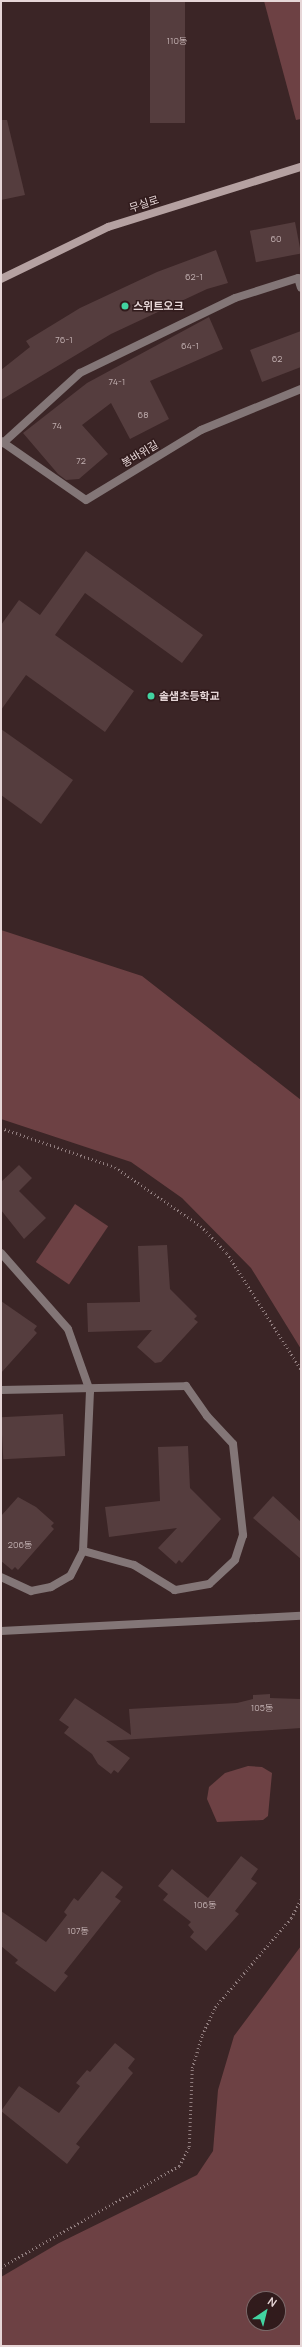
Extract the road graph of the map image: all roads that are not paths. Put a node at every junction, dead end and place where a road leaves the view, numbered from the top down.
1 (301, 167) edge
2 (1, 279) edge
3 (301, 288) edge
4 (301, 389) edge
5 (2, 442) edge
6 (1, 1253) edge
7 (1, 1390) edge
8 (90, 1391) junction
9 (83, 1552) junction
10 (1, 1577) edge
11 (301, 1616) edge
12 (1, 1632) edge

1 - 2 street, 무실로
3 - 5 street
4 - 5 street, 봉바위길
6 - 8 street
7 - 8 street
8 - 9 street
8 - 9 street
9 - 10 street
11 - 12 street

